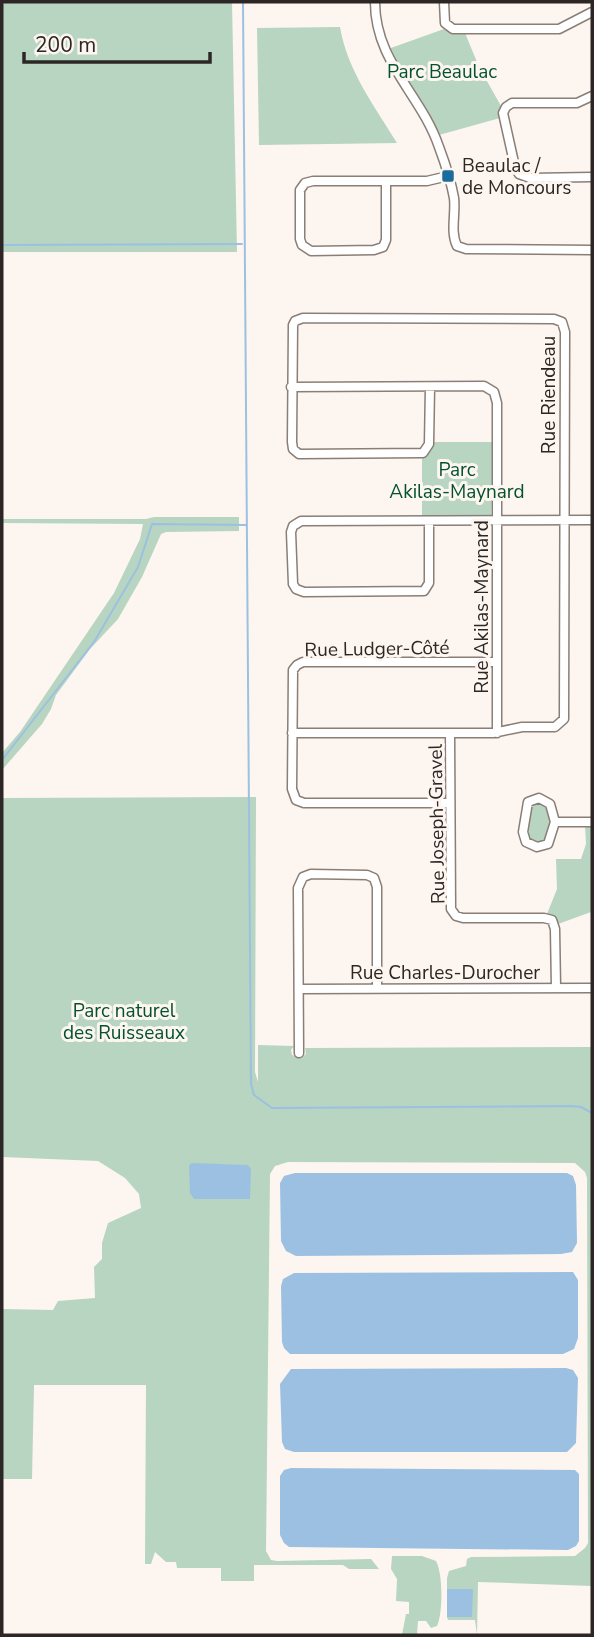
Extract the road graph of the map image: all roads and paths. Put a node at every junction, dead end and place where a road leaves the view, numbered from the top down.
1 (375, 2) edge
2 (444, 2) edge
3 (592, 12) edge
4 (592, 96) edge
5 (448, 176) junction
6 (592, 177) edge
7 (386, 181) junction
8 (592, 250) edge
9 (291, 387) junction
10 (430, 387) junction
11 (565, 520) junction
12 (592, 520) edge
13 (429, 521) junction
14 (497, 521) junction
15 (497, 662) junction
16 (292, 733) junction
17 (450, 733) junction
18 (497, 733) junction
19 (449, 803) junction
20 (555, 822) junction
21 (592, 822) edge
22 (377, 988) junction
23 (555, 988) junction
24 (592, 988) edge
25 (299, 989) junction
26 (299, 1053) dead end

1 - 5 street
2 - 3 street
4 - 6 street
5 - 7 street
5 - 8 street
7 - 7 street
9 - 10 street, Rue Akilas-Maynard
9 - 10 street
9 - 11 street, Rue Riendeau
10 - 14 street, Rue Akilas-Maynard
11 - 12 street
11 - 14 street
11 - 18 street, Rue Riendeau
13 - 13 street
13 - 14 street
14 - 15 street, Rue Akilas-Maynard
15 - 16 street, Rue Ludger-Côté
15 - 18 street, Rue Akilas-Maynard
16 - 17 street
16 - 19 street, Rue Ludger-Côté
17 - 18 street
17 - 19 street, Rue Joseph-Gravel
19 - 23 street, Rue Joseph-Gravel
20 - 20 street
20 - 21 street
22 - 23 street, Rue Charles-Durocher
22 - 25 street, Rue Charles-Durocher
22 - 25 street
23 - 24 street, Rue Charles-Durocher
25 - 26 street

